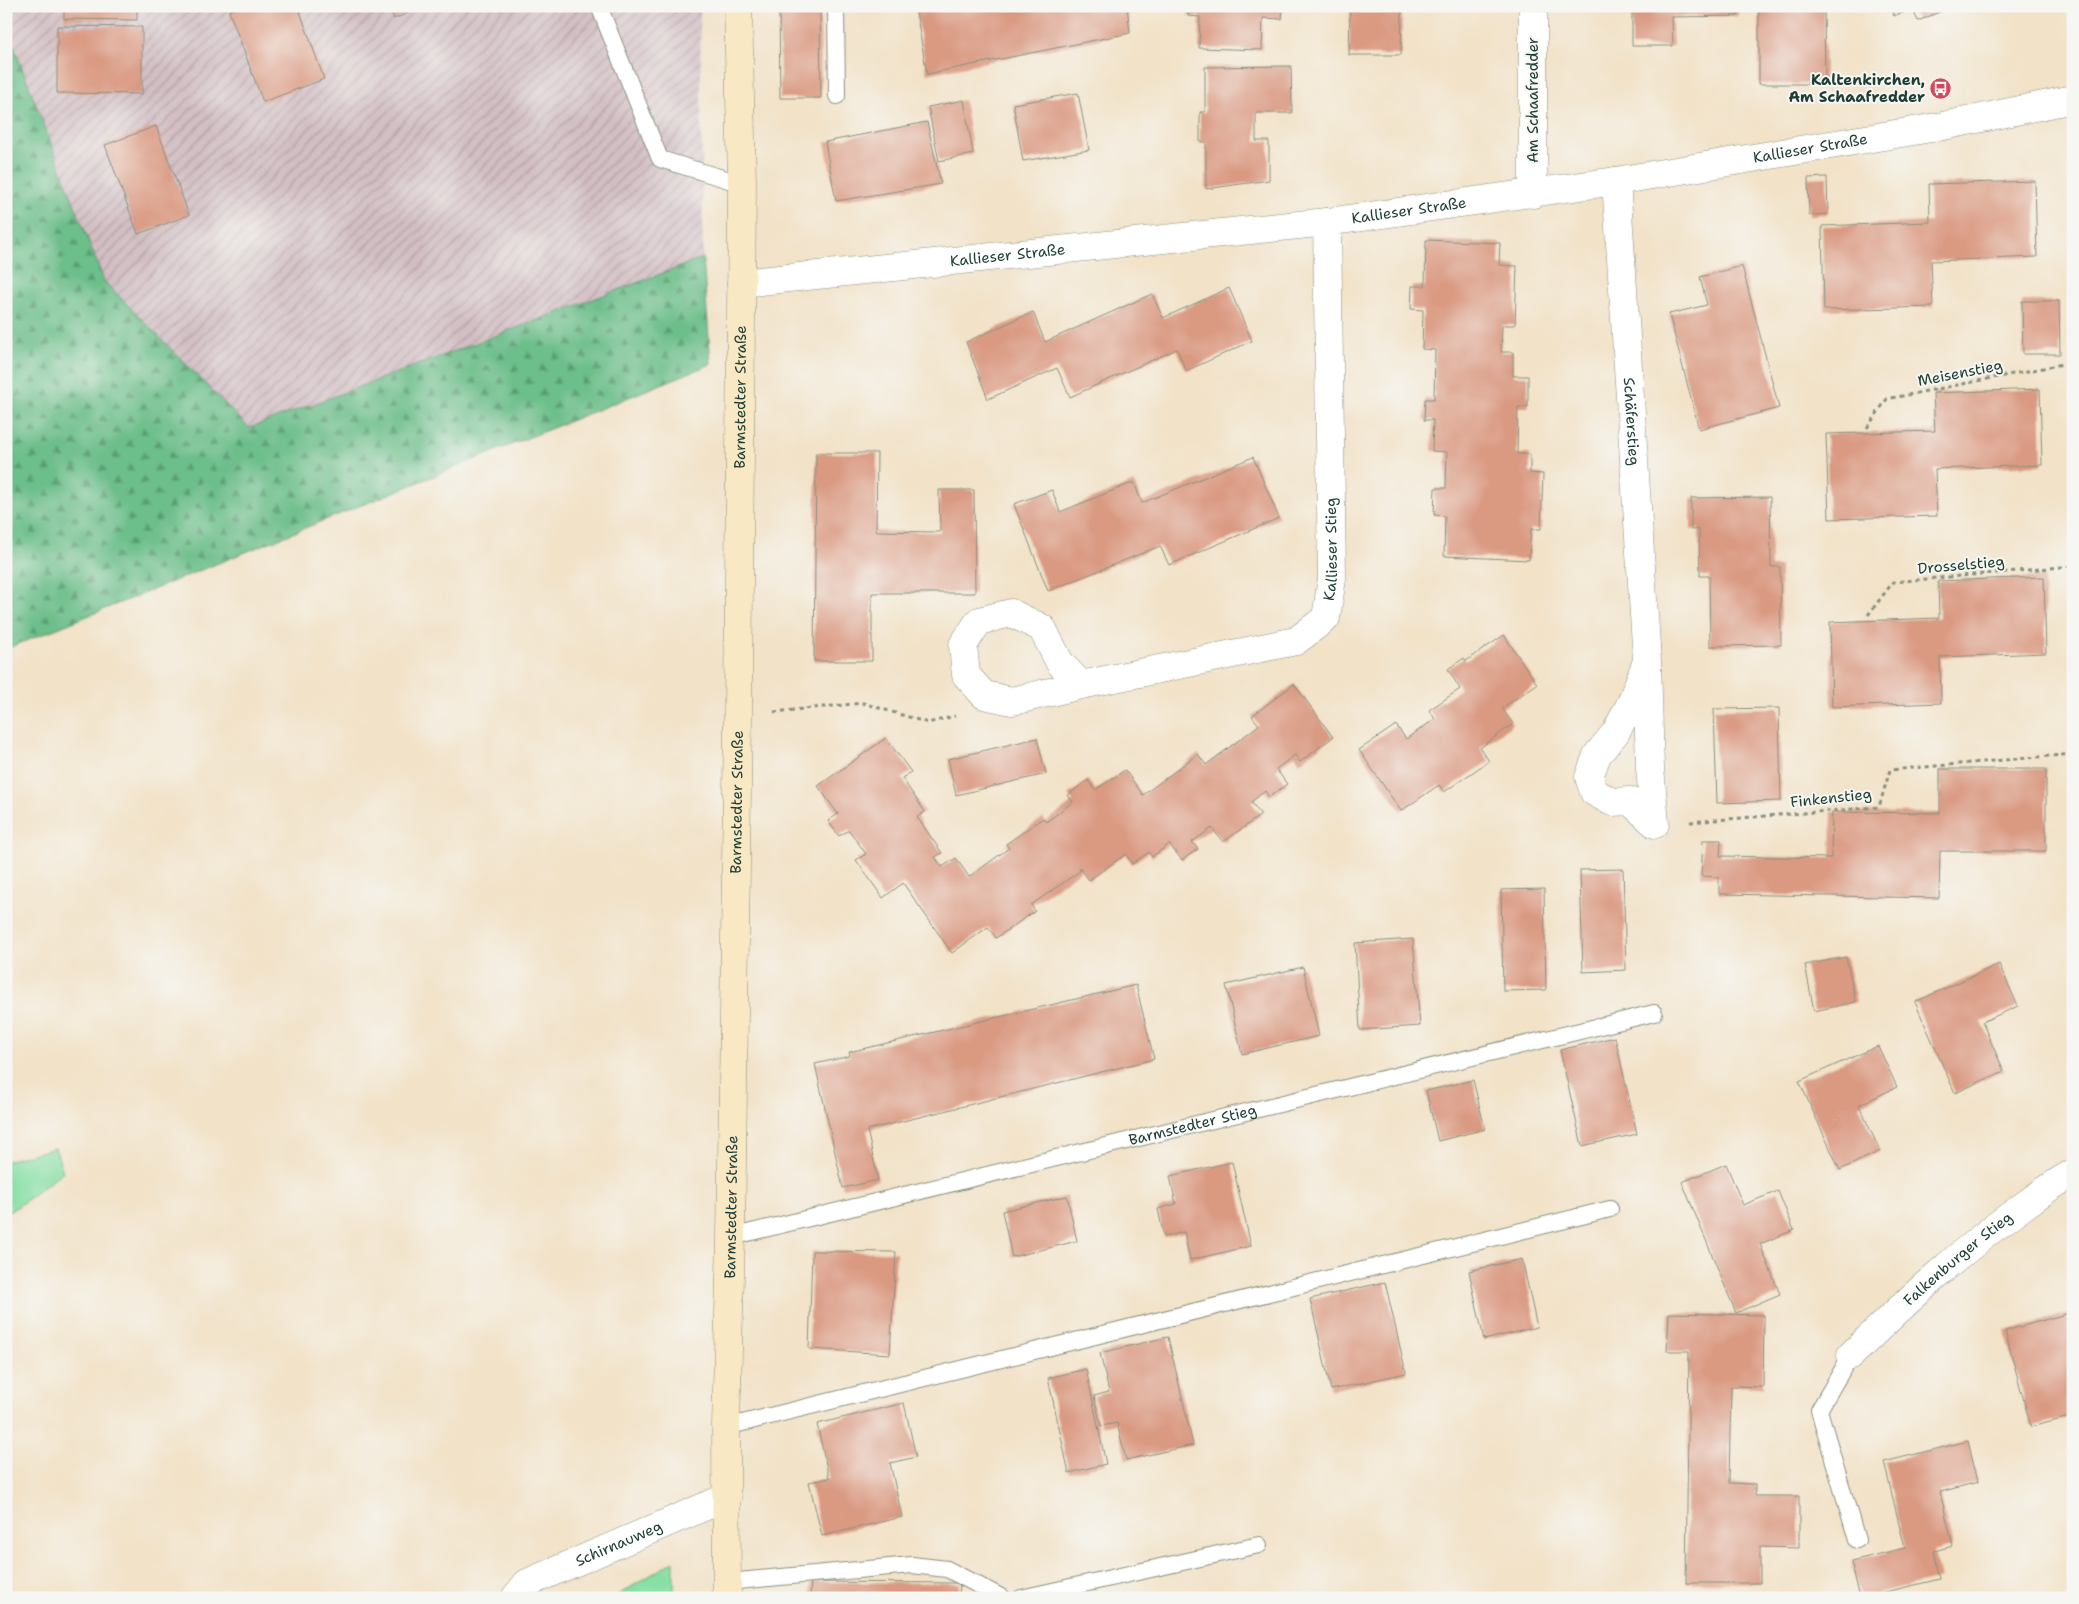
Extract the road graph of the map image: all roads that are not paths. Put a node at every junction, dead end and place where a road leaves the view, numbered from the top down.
1 (599, 6) edge
2 (738, 6) edge
3 (836, 6) edge
4 (1533, 6) edge
5 (837, 96) dead end
6 (2073, 100) edge
7 (1616, 181) junction
8 (742, 184) junction
9 (1533, 194) junction
10 (1327, 222) junction
11 (741, 283) junction
12 (1647, 661) junction
13 (1081, 684) dead end
14 (1654, 1013) dead end
15 (2073, 1173) edge
16 (1610, 1209) dead end
17 (731, 1238) junction
18 (1851, 1355) joint
19 (726, 1427) junction
20 (727, 1497) junction
21 (1856, 1540) dead end
22 (1258, 1545) dead end
23 (727, 1590) edge
24 (515, 1598) edge
25 (1003, 1598) edge
26 (1021, 1598) edge

1 - 8 lane
2 - 8 main road, Barmstedter Straße
3 - 5 lane
4 - 9 street, Am Schaafredder
6 - 7 street, Kallieser Straße
7 - 9 street, Kallieser Straße
7 - 12 street, Schäferstieg
8 - 11 main road, Barmstedter Straße
9 - 10 street, Kallieser Straße
10 - 11 street, Kallieser Straße
10 - 13 street, Kallieser Stieg
11 - 17 main road, Barmstedter Straße
12 - 12 street, Schäferstieg
14 - 17 lane, Barmstedter Stieg
15 - 18 street, Falkenburger Stieg
16 - 19 lane
17 - 19 main road, Barmstedter Straße
18 - 21 lane
19 - 20 main road, Barmstedter Straße
20 - 23 main road, Barmstedter Straße
20 - 24 street, Schirnauweg
22 - 26 lane
23 - 25 lane

